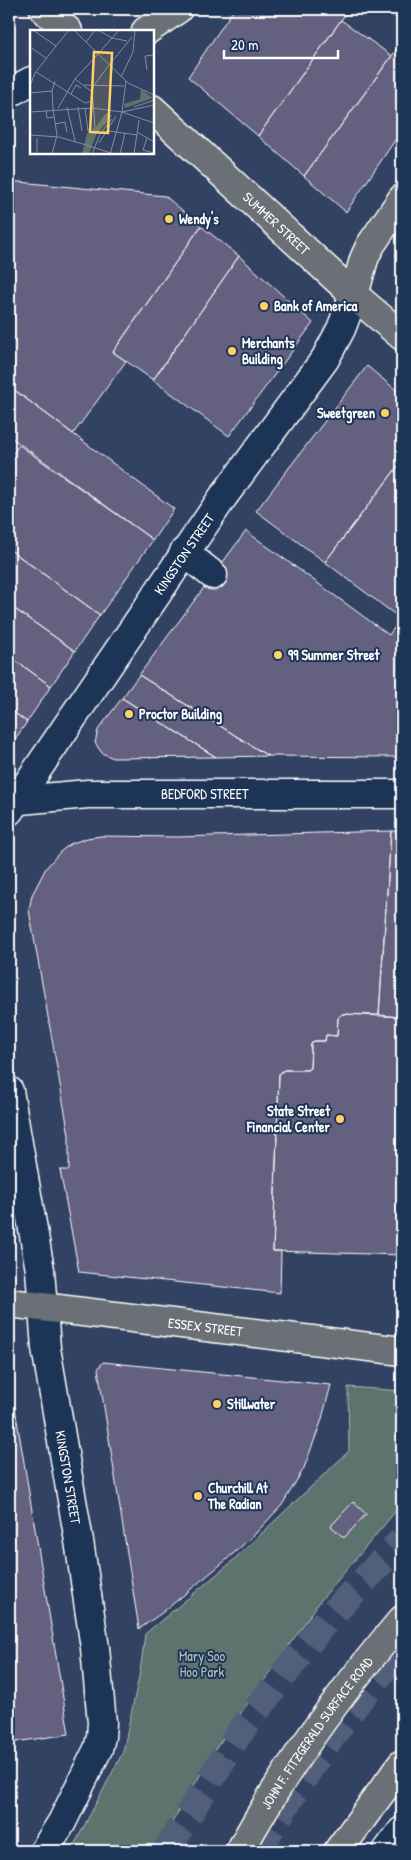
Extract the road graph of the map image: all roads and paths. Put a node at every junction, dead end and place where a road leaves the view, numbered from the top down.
1 (44, 9) edge
2 (178, 9) edge
3 (67, 30) edge
4 (147, 30) edge
5 (30, 82) edge
6 (9, 93) edge
7 (154, 110) edge
8 (402, 199) edge
9 (354, 295) junction
10 (402, 336) edge
11 (184, 552) junction
12 (213, 575) dead end
13 (402, 794) edge
14 (11, 804) edge
15 (9, 1091) edge
16 (12, 1133) edge
17 (9, 1304) edge
18 (42, 1307) junction
19 (402, 1351) edge
20 (402, 1620) edge
21 (402, 1764) edge
22 (402, 1831) edge
23 (44, 1851) edge
24 (240, 1851) edge
25 (338, 1851) edge
26 (388, 1851) edge

1 - 3 main road
2 - 4 main road
5 - 6 street
7 - 9 main road, SUMMER STREET
8 - 9 main road
9 - 10 main road, SUMMER STREET
9 - 11 street, KINGSTON STREET
11 - 12 street
11 - 14 street, KINGSTON STREET
13 - 14 street, BEDFORD STREET
15 - 16 street, KINGSTON STREET
16 - 18 street, KINGSTON STREET
17 - 18 main road, ESSEX STREET
18 - 19 main road, ESSEX STREET
18 - 23 street, KINGSTON STREET
20 - 24 main road, JOHN F. FITZGERALD SURFACE ROAD
21 - 25 main road
22 - 26 street

